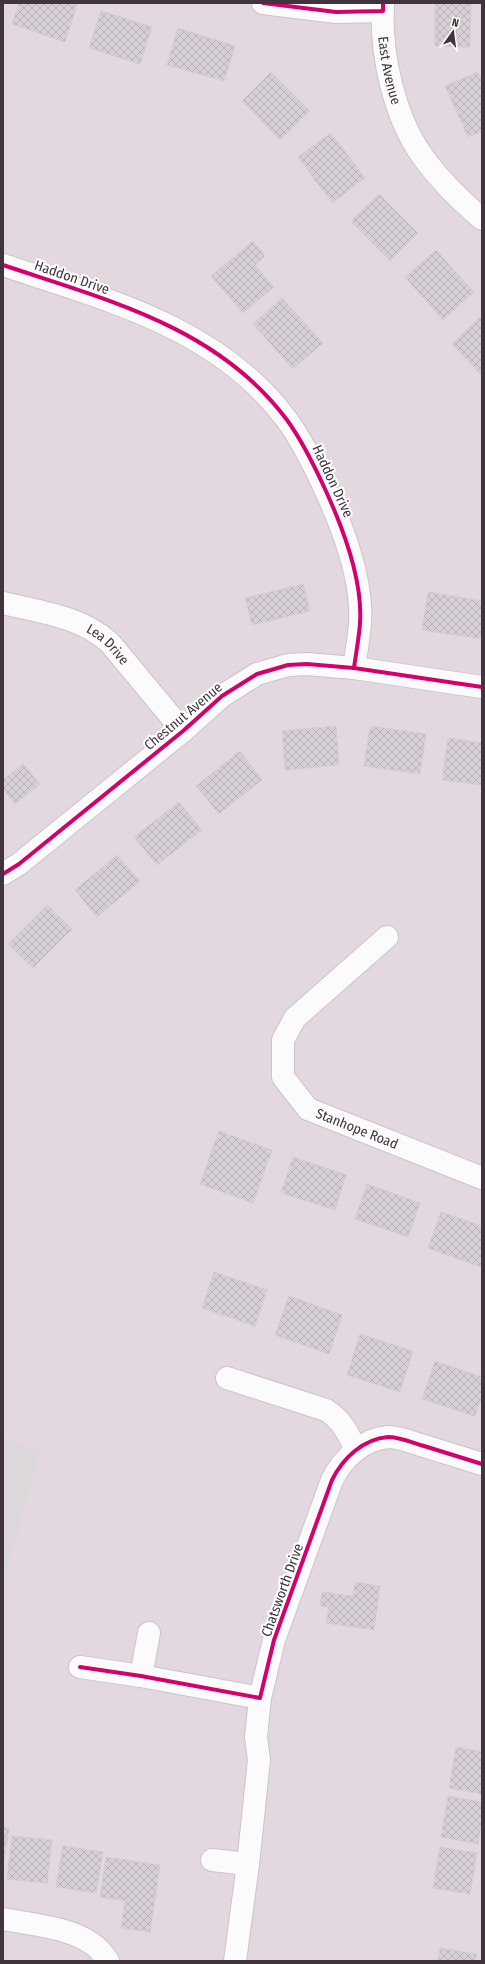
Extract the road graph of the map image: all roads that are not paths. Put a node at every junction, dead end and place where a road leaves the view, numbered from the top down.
1 (263, 3) edge
2 (383, 7) edge
3 (482, 219) edge
4 (3, 265) edge
5 (3, 603) edge
6 (354, 668) junction
7 (482, 687) edge
8 (183, 731) junction
9 (3, 874) edge
10 (387, 937) dead end
11 (482, 1178) edge
12 (227, 1378) dead end
13 (356, 1450) junction
14 (482, 1464) edge
15 (149, 1633) dead end
16 (80, 1667) dead end
17 (141, 1676) junction
18 (260, 1698) junction
19 (212, 1860) dead end
20 (248, 1864) junction
21 (3, 1919) edge
22 (108, 1961) edge
23 (235, 1961) edge

1 - 2 street, East Avenue
2 - 3 street, East Avenue
4 - 6 street, Haddon Drive
5 - 8 street, Lea Drive
6 - 7 street, Chestnut Avenue
6 - 8 street, Chestnut Avenue
8 - 9 street, Chestnut Avenue
10 - 11 street, Stanhope Road
12 - 13 street
13 - 14 street, Chatsworth Drive
13 - 18 street, Chatsworth Drive
15 - 17 street
16 - 17 street
17 - 18 street
18 - 20 street, Chatsworth Drive
19 - 20 street
20 - 23 street, Chatsworth Drive
21 - 22 street

